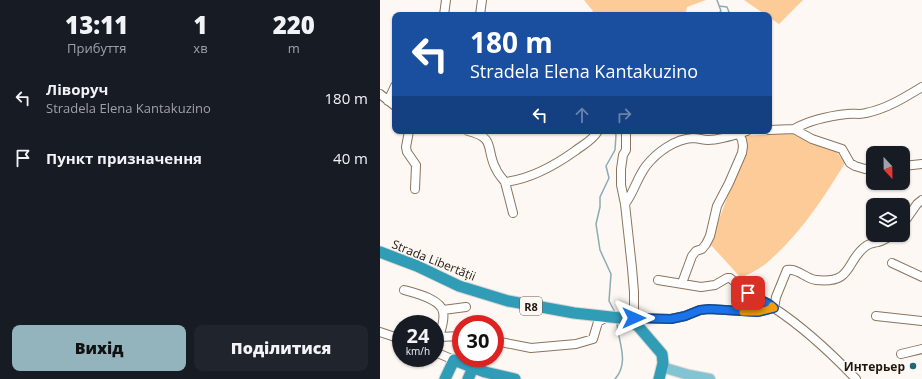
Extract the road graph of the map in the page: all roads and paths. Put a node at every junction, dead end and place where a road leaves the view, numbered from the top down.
1 (446, 0) edge
2 (482, 0) edge
3 (444, 12) edge
4 (480, 12) edge
5 (922, 87) edge
6 (380, 94) edge
7 (392, 104) edge
8 (794, 129) junction
9 (772, 130) edge
10 (408, 134) edge
11 (478, 134) edge
12 (596, 134) edge
13 (621, 134) edge
14 (626, 134) edge
15 (739, 134) joint
16 (623, 154) junction
17 (922, 164) edge
18 (910, 165) edge
19 (866, 169) edge
20 (505, 182) junction
21 (415, 189) dead end
22 (922, 200) edge
23 (625, 204) junction
24 (513, 213) dead end
25 (910, 214) edge
26 (879, 242) edge
27 (380, 252) edge
28 (892, 263) dead end
29 (922, 277) edge
30 (658, 280) dead end
31 (682, 283) junction
32 (404, 290) dead end
33 (466, 307) dead end
34 (774, 308) junction
35 (443, 310) junction
36 (443, 315) edge
37 (876, 316) dead end
38 (608, 317) junction
39 (634, 321) junction
40 (922, 321) edge
41 (380, 332) edge
42 (392, 337) edge
43 (504, 343) edge
44 (922, 349) edge
45 (901, 354) dead end
46 (452, 364) edge
47 (662, 367) junction
48 (473, 368) joint
49 (445, 379) edge
50 (468, 379) edge
51 (515, 379) edge
52 (659, 379) edge
53 (710, 379) edge
54 (856, 379) edge

1 - 3 street
2 - 4 street
5 - 8 street
6 - 7 street
8 - 9 street
8 - 19 street
10 - 21 street
11 - 20 street
12 - 20 street
13 - 16 street
14 - 16 street
15 - 23 street
15 - 31 street
16 - 23 street
17 - 18 street
20 - 24 street
22 - 25 street
23 - 39 street
26 - 34 street
27 - 38 highway, Strada Libertății / R8
28 - 29 street
30 - 31 street
31 - 34 street
32 - 35 street
33 - 35 street
34 - 39 street
34 - 54 street
35 - 36 street
37 - 40 street
38 - 39 highway, Strada Libertății / R8
38 - 43 street
39 - 47 highway, Strada Libertății / R8
41 - 42 street
44 - 45 street
46 - 49 highway
47 - 52 highway, R8
47 - 53 main road
48 - 50 highway
48 - 51 highway

